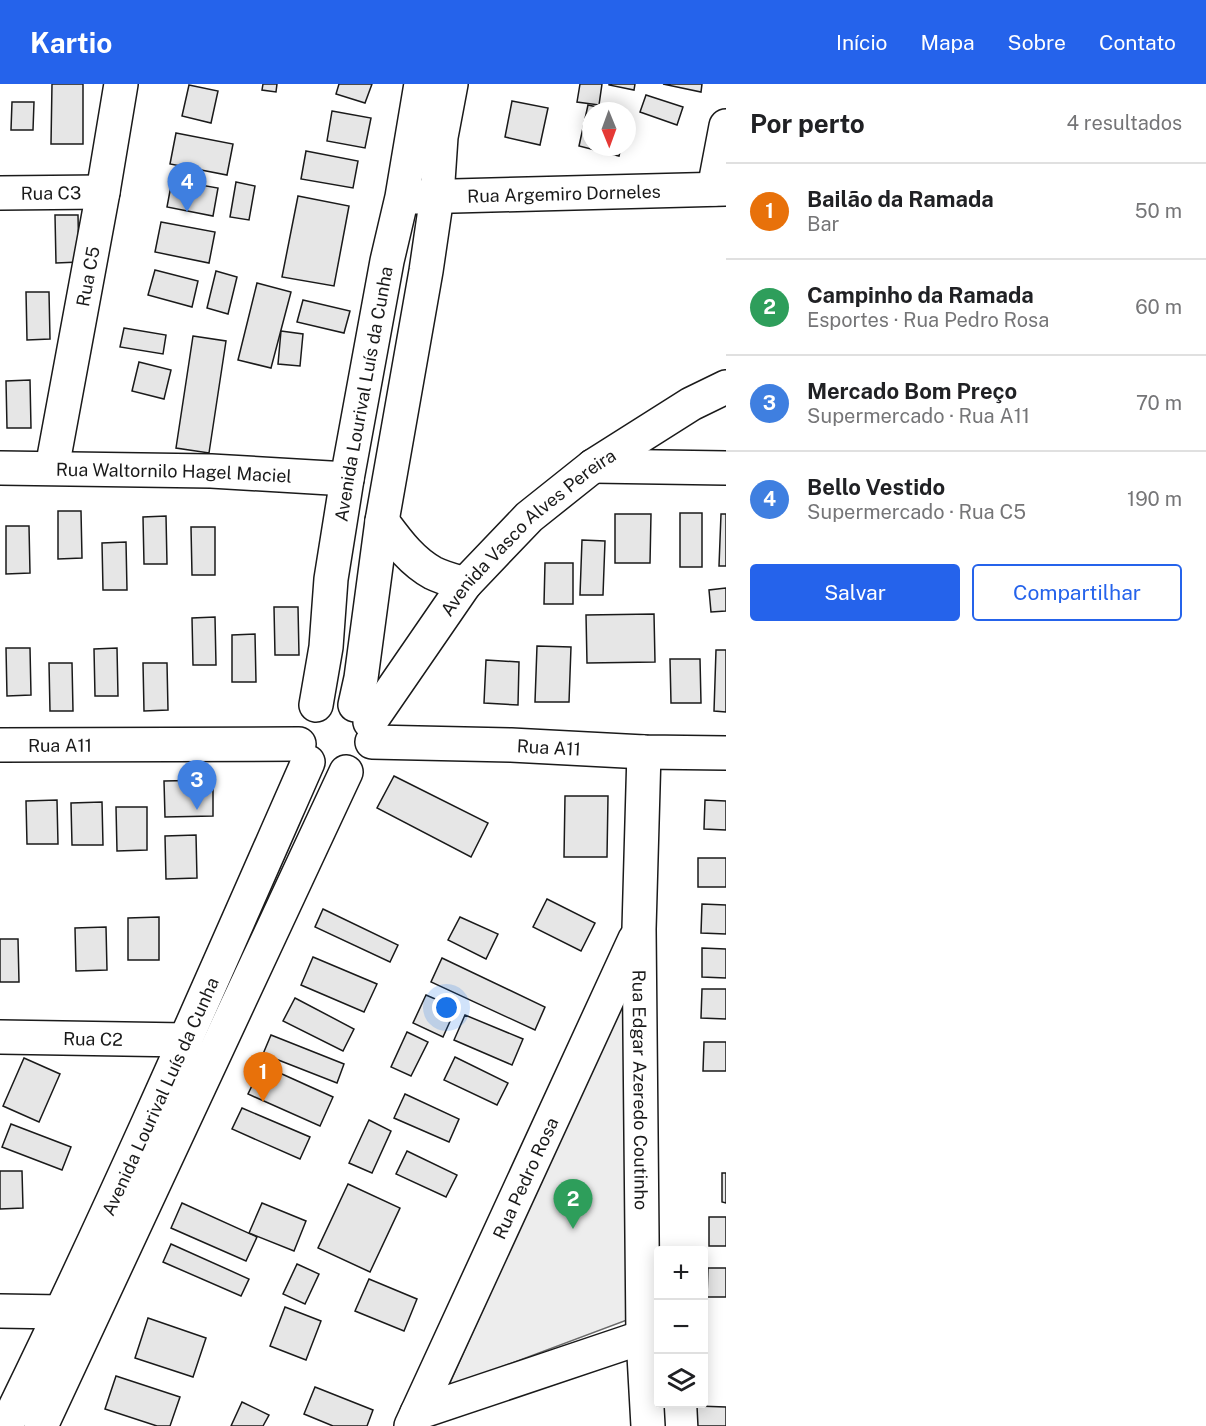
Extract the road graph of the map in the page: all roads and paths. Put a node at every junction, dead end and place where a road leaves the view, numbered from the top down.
1 (121, 84) edge
2 (421, 84) edge
3 (451, 84) edge
4 (726, 126) edge
5 (720, 189) edge
6 (103, 192) junction
7 (0, 193) edge
8 (437, 196) junction
9 (402, 197) junction
10 (726, 387) edge
11 (593, 466) junction
12 (0, 468) edge
13 (52, 468) junction
14 (726, 468) edge
15 (347, 479) junction
16 (382, 521) junction
17 (465, 584) junction
18 (316, 705) junction
19 (366, 723) junction
20 (0, 745) edge
21 (644, 752) junction
22 (304, 753) junction
23 (726, 753) edge
24 (346, 772) junction
25 (639, 929) junction
26 (0, 1037) edge
27 (186, 1040) junction
28 (0, 1311) edge
29 (62, 1312) junction
30 (643, 1336) junction
31 (414, 1419) edge
32 (6, 1426) edge
33 (41, 1426) edge
34 (648, 1426) edge

1 - 6 street, Rua C5
2 - 9 street, Avenida Lourival Luís da Cunha
3 - 8 street, Avenida Lourival Luís da Cunha
4 - 5 street
5 - 8 street, Rua Argemiro Dorneles
6 - 7 street, Rua C3
6 - 13 street, Rua C5
8 - 9 street, Rua Argemiro Dorneles
8 - 16 street, Avenida Lourival Luís da Cunha
9 - 15 street, Avenida Lourival Luís da Cunha
10 - 11 street, Avenida Vasco Alves Pereira
11 - 14 street
11 - 17 street, Avenida Vasco Alves Pereira
12 - 13 street, Rua Waltornilo Hagel Maciel
13 - 15 street, Rua Waltornilo Hagel Maciel
15 - 18 street, Avenida Lourival Luís da Cunha
16 - 17 street
16 - 19 street, Avenida Lourival Luís da Cunha
17 - 19 street, Avenida Vasco Alves Pereira
18 - 19 street
18 - 22 street, Avenida Lourival Luís da Cunha
19 - 21 street, Rua A11
19 - 24 street, Avenida Lourival Luís da Cunha
20 - 22 street, Rua A11
21 - 23 street, Rua A11
21 - 25 street, Rua Edgar Azeredo Coutinho
22 - 24 street
22 - 27 street, Avenida Lourival Luís da Cunha
24 - 33 street, Avenida Lourival Luís da Cunha
25 - 30 street, Rua Edgar Azeredo Coutinho
25 - 31 street, Rua Pedro Rosa
26 - 27 street, Rua C2
27 - 29 street, Avenida Lourival Luís da Cunha
28 - 29 street
29 - 32 street, Avenida Lourival Luís da Cunha
30 - 31 street
30 - 34 street, Rua Edgar Azeredo Coutinho

